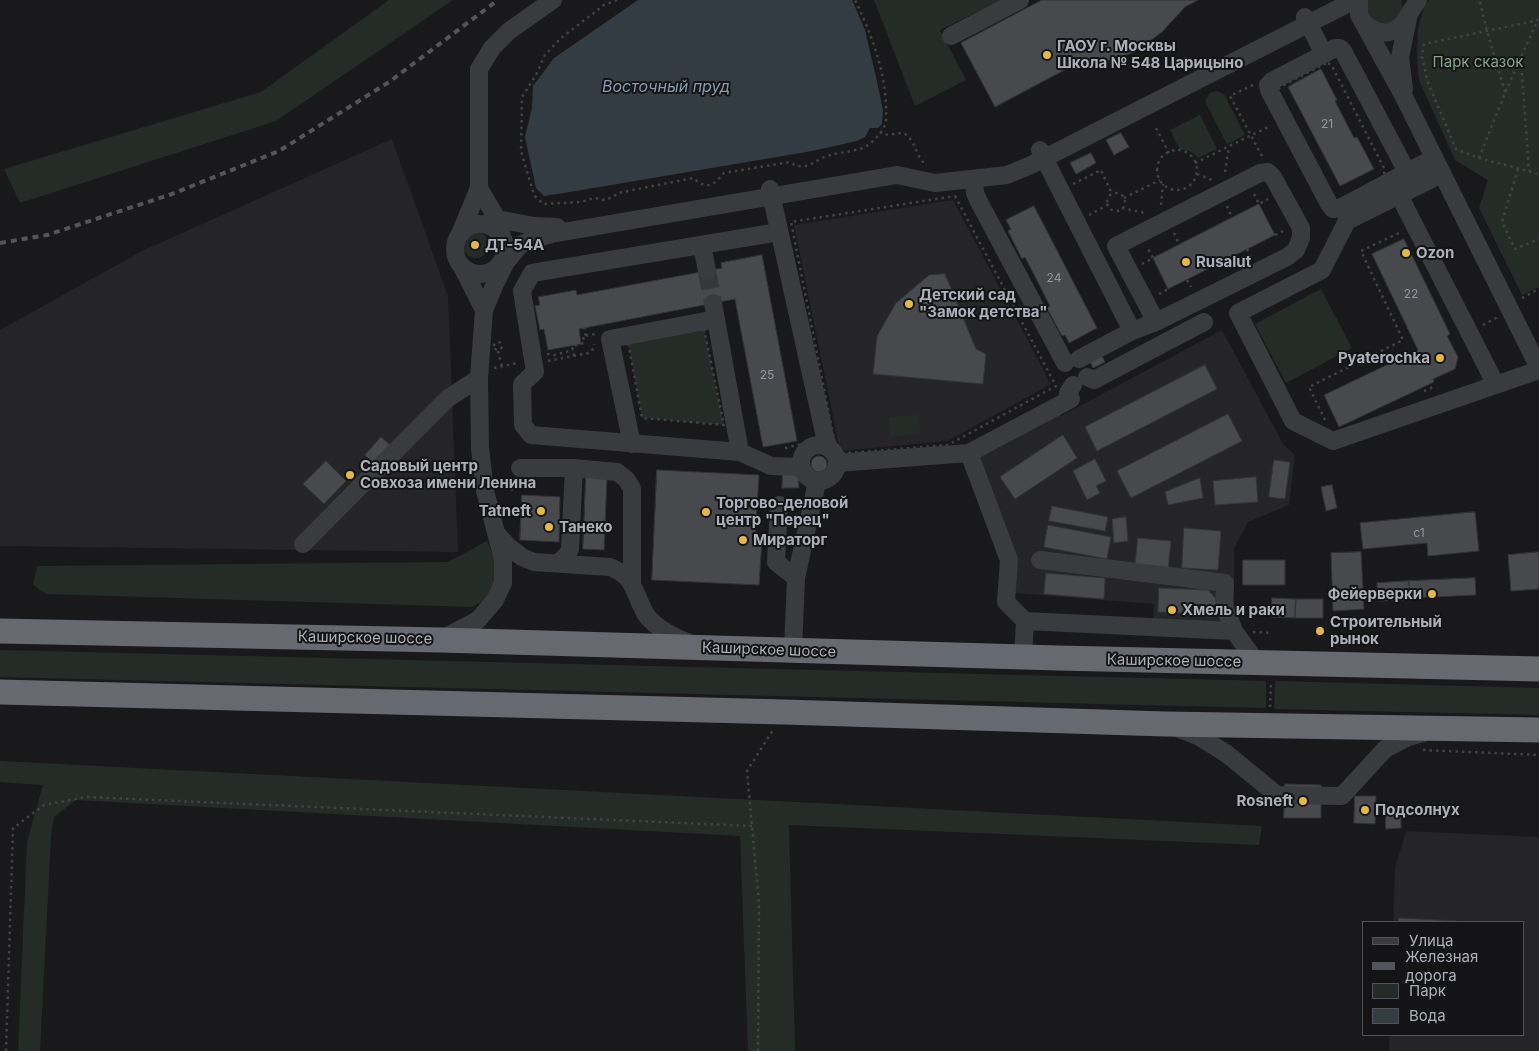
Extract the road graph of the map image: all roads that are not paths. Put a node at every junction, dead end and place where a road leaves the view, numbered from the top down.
1 (553, 0) edge
2 (1020, 0) edge
3 (1338, 0) edge
4 (1359, 2) edge
5 (1412, 5) edge
6 (1307, 20) junction
7 (1364, 23) junction
8 (951, 36) dead end
9 (1324, 54) junction
10 (1404, 96) junction
11 (1042, 154) junction
12 (1438, 166) junction
13 (1407, 172) junction
14 (974, 179) junction
15 (478, 188) junction
16 (771, 193) junction
17 (1399, 195) junction
18 (497, 219) junction
19 (785, 227) junction
20 (460, 234) junction
21 (504, 244) junction
22 (702, 245) junction
23 (1116, 246) junction
24 (1094, 258) junction
25 (506, 262) junction
26 (461, 265) junction
27 (706, 271) tunnel mouth
28 (484, 310) junction
29 (1158, 321) junction
30 (1204, 322) dead end
31 (1132, 331) junction
32 (1171, 340) junction
33 (1072, 361) junction
34 (1538, 365) edge
35 (484, 373) junction
36 (1496, 385) junction
37 (1077, 393) junction
38 (632, 444) junction
39 (740, 452) junction
40 (969, 452) junction
41 (833, 456) junction
42 (800, 467) junction
43 (520, 468) dead end
44 (574, 468) junction
45 (817, 482) junction
46 (779, 505) dead end
47 (496, 532) junction
48 (303, 544) dead end
49 (1040, 560) dead end
50 (534, 562) junction
51 (558, 563) junction
52 (796, 578) junction
53 (503, 582) junction
54 (632, 584) junction
55 (1024, 621) junction
56 (0, 631) edge
57 (1234, 631) junction
58 (441, 640) junction
59 (699, 648) junction
60 (792, 651) junction
61 (1023, 658) junction
62 (1539, 669) edge
63 (1264, 672) junction
64 (11, 692) edge
65 (1165, 724) junction
66 (1437, 729) junction
67 (1539, 730) edge

1 - 15 street
2 - 8 street
3 - 6 street
4 - 6 street
4 - 7 street
5 - 7 street
5 - 10 street
6 - 9 street
6 - 11 street
7 - 10 street
9 - 13 street
9 - 13 street
10 - 12 street
11 - 14 street
11 - 16 street
11 - 24 street
12 - 13 street
12 - 17 street
12 - 34 street
14 - 16 street
14 - 33 street
15 - 18 street
15 - 20 street
16 - 18 street
16 - 19 street
16 - 25 street
17 - 36 street
17 - 36 street
18 - 21 street
19 - 22 street
19 - 41 street
20 - 21 street
20 - 26 street
21 - 25 street
21 - 26 street
22 - 27 street
22 - 38 street
23 - 24 street
23 - 29 street
23 - 29 street
24 - 31 street
25 - 28 street
26 - 28 street
28 - 35 street
29 - 31 street
29 - 32 street
30 - 32 street
31 - 33 street
32 - 37 street
33 - 37 street
33 - 37 street
34 - 36 street
35 - 47 street
35 - 48 street
37 - 40 street
38 - 39 street
38 - 39 street
39 - 42 street
40 - 41 street
40 - 55 street
41 - 42 street
41 - 45 street
42 - 45 street
43 - 44 street
44 - 51 street
44 - 54 street
45 - 52 street
46 - 52 street
47 - 50 street
47 - 53 street
49 - 57 street
50 - 51 street
50 - 53 street
51 - 54 street
52 - 60 street
53 - 58 street
54 - 59 street
55 - 57 street
55 - 61 street
56 - 58 highway, Каширское шоссе
57 - 63 street
58 - 59 highway, Каширское шоссе
59 - 60 highway, Каширское шоссе
60 - 61 highway, Каширское шоссе
61 - 63 highway, Каширское шоссе
62 - 63 highway, Каширское шоссе
64 - 65 highway
65 - 66 highway
65 - 66 street
66 - 67 highway

